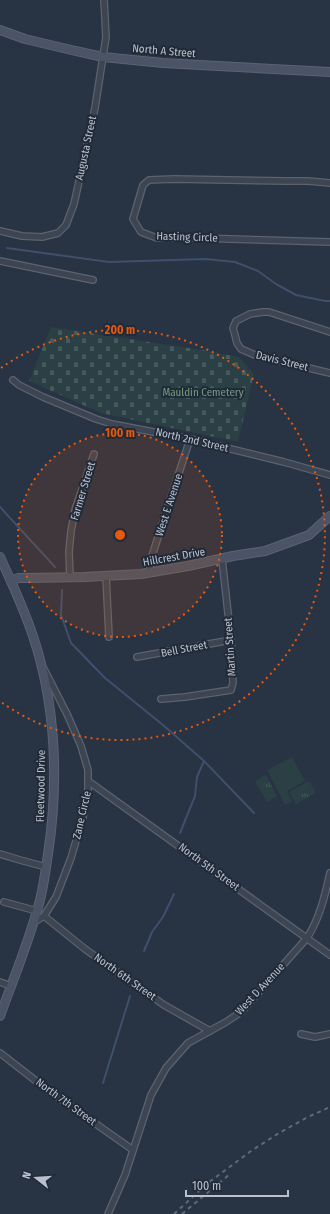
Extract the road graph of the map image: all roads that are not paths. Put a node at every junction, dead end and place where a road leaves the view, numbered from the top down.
1 (104, 0) edge
2 (0, 30) edge
3 (103, 57) junction
4 (330, 72) edge
5 (330, 183) edge
6 (0, 232) edge
7 (330, 242) edge
8 (0, 261) edge
9 (93, 280) dead end
10 (330, 332) edge
11 (330, 373) edge
12 (13, 380) dead end
13 (190, 439) junction
14 (94, 454) dead end
15 (330, 475) edge
16 (330, 516) edge
17 (0, 557) edge
18 (222, 559) junction
19 (3, 568) edge
20 (150, 573) junction
21 (106, 576) junction
22 (70, 577) junction
23 (11, 581) junction
24 (109, 637) dead end
25 (231, 640) junction
26 (38, 657) junction
27 (137, 657) dead end
28 (161, 699) dead end
29 (88, 781) junction
30 (0, 854) edge
31 (46, 866) junction
32 (330, 873) edge
33 (4, 902) dead end
34 (37, 911) junction
35 (44, 916) junction
36 (33, 923) junction
37 (307, 938) junction
38 (330, 954) edge
39 (0, 982) edge
40 (11, 986) junction
41 (0, 1016) edge
42 (210, 1031) junction
43 (301, 1034) dead end
44 (330, 1034) edge
45 (0, 1053) edge
46 (133, 1150) junction
47 (108, 1214) edge

1 - 3 street, Augusta Street
2 - 3 street, North A Street
3 - 4 street, North A Street
3 - 6 street, Augusta Street
5 - 7 street, Hasting Circle
8 - 9 street
10 - 11 street, Davis Street
12 - 13 street, North 2nd Street
13 - 15 street, North 2nd Street
13 - 20 street, West E Avenue
14 - 22 street, Farmer Street
16 - 18 street, Hillcrest Drive
17 - 19 street, Fleetwood Drive
18 - 20 street, Hillcrest Drive
18 - 25 street, Martin Street
19 - 23 street, Fleetwood Drive
20 - 21 street, Hillcrest Drive
21 - 22 street, Hillcrest Drive
21 - 24 street
22 - 23 street, Hillcrest Drive
23 - 26 street, Fleetwood Drive
25 - 27 street, Bell Street
25 - 28 street, Martin Street
26 - 29 street, Zane Circle
26 - 31 street, Fleetwood Drive
29 - 35 street, Zane Circle
29 - 37 street, North 5th Street
30 - 31 street
31 - 34 street, Fleetwood Drive
32 - 37 street, West D Avenue
33 - 34 street
34 - 36 street, Fleetwood Drive
35 - 36 street, Zane Circle
35 - 42 street, North 6th Street
36 - 40 street, Fleetwood Drive
37 - 38 street, North 5th Street
37 - 42 street, West D Avenue
39 - 40 street
40 - 41 street, Fleetwood Drive
42 - 46 street, West D Avenue
43 - 44 street
45 - 46 street, North 7th Street
46 - 47 street, West D Avenue

